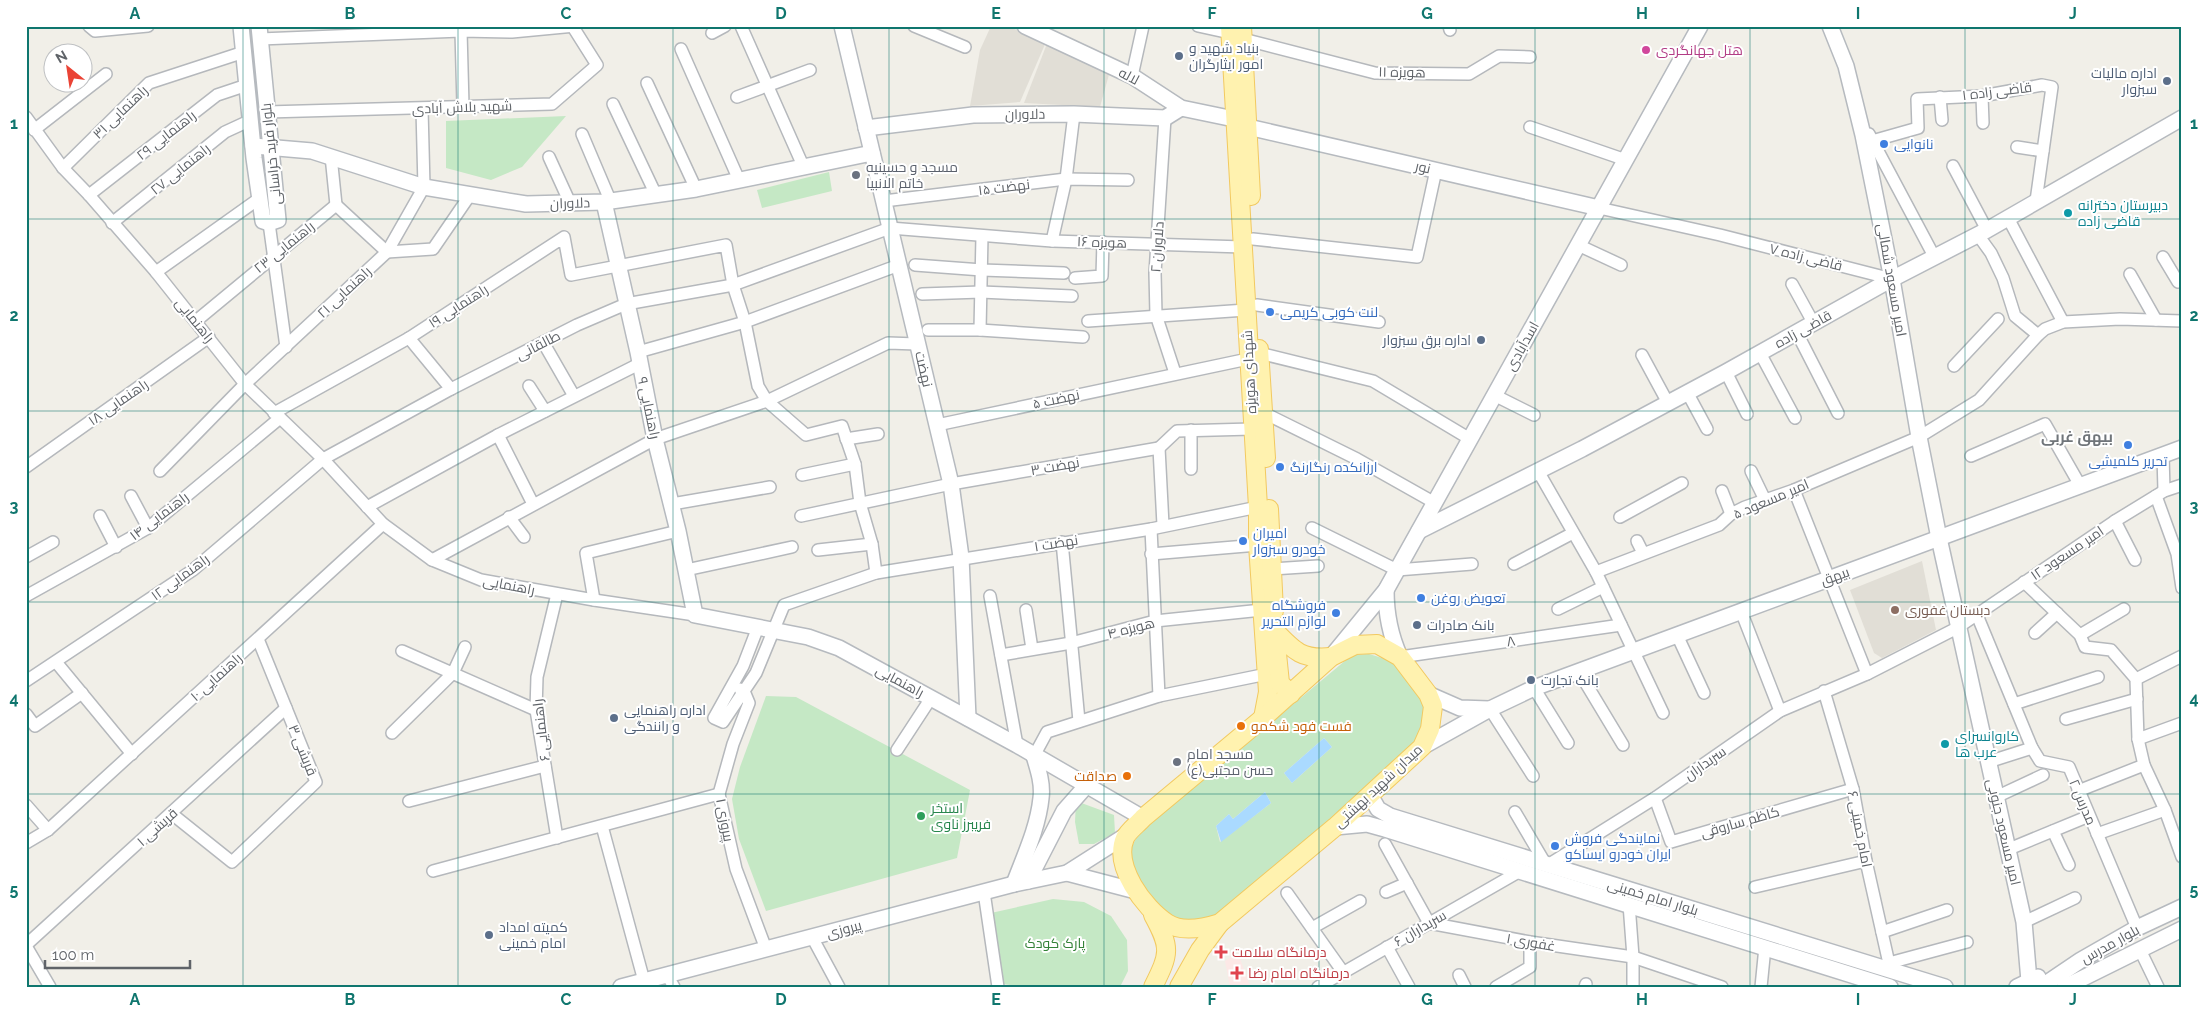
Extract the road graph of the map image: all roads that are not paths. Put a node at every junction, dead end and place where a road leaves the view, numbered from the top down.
1 (89, 26) edge
2 (148, 26) edge
3 (241, 26) edge
4 (726, 26) edge
5 (741, 26) edge
6 (842, 26) edge
7 (914, 26) edge
8 (1025, 26) edge
9 (1143, 26) edge
10 (1198, 26) edge
11 (1700, 26) edge
12 (574, 27) edge
13 (1833, 27) edge
14 (1042, 30) edge
15 (461, 31) junction
16 (1236, 31) edge
17 (259, 32) edge
18 (712, 33) dead end
19 (965, 47) dead end
20 (681, 49) dead end
21 (244, 52) junction
22 (1530, 56) dead end
23 (810, 70) dead end
24 (106, 74) dead end
25 (1132, 76) junction
26 (648, 83) dead end
27 (247, 85) junction
28 (767, 86) junction
29 (1982, 96) junction
30 (737, 97) dead end
31 (1940, 97) junction
32 (613, 104) dead end
33 (463, 106) junction
34 (1181, 108) junction
35 (422, 110) junction
36 (267, 112) junction
37 (1074, 114) junction
38 (1858, 114) junction
39 (26, 117) edge
40 (1165, 118) junction
41 (2182, 118) edge
42 (250, 120) junction
43 (1942, 120) dead end
44 (1241, 123) junction
45 (1983, 123) dead end
46 (1530, 127) dead end
47 (866, 128) junction
48 (34, 130) junction
49 (582, 134) dead end
50 (1872, 141) junction
51 (253, 146) junction
52 (270, 146) junction
53 (2016, 146) dead end
54 (2043, 151) junction
55 (872, 154) junction
56 (331, 156) junction
57 (549, 157) dead end
58 (1626, 160) junction
59 (1953, 166) dead end
60 (63, 168) junction
61 (804, 168) junction
62 (1436, 170) junction
63 (1066, 179) junction
64 (739, 180) junction
65 (1128, 180) dead end
66 (424, 187) junction
67 (696, 189) junction
68 (89, 195) junction
69 (470, 195) junction
70 (656, 195) junction
71 (260, 198) junction
72 (607, 201) junction
73 (884, 201) junction
74 (2036, 201) junction
75 (570, 203) junction
76 (336, 205) junction
77 (1599, 208) junction
78 (2008, 218) junction
79 (112, 223) junction
80 (269, 223) junction
81 (890, 228) junction
82 (1983, 232) junction
83 (982, 236) junction
84 (1052, 241) junction
85 (1103, 242) junction
86 (1248, 243) junction
87 (1158, 244) junction
88 (1578, 245) junction
89 (387, 252) junction
90 (273, 255) junction
91 (1935, 258) junction
92 (2164, 258) dead end
93 (899, 265) junction
94 (915, 265) dead end
95 (1621, 265) dead end
96 (618, 267) junction
97 (982, 270) junction
98 (156, 272) junction
99 (1064, 273) dead end
100 (2130, 274) dead end
101 (1075, 278) dead end
102 (1892, 279) junction
103 (2182, 280) edge
104 (1792, 284) dead end
105 (733, 285) junction
106 (981, 292) junction
107 (922, 294) dead end
108 (1072, 296) dead end
109 (626, 304) junction
110 (1251, 308) junction
111 (1156, 315) junction
112 (1998, 319) dead end
113 (2156, 320) junction
114 (196, 321) junction
115 (1088, 321) dead end
116 (2182, 321) edge
117 (745, 322) junction
118 (1380, 322) dead end
119 (2063, 322) junction
120 (1814, 324) junction
121 (928, 330) dead end
122 (980, 330) junction
123 (2041, 332) junction
124 (1797, 333) junction
125 (209, 337) junction
126 (1083, 337) dead end
127 (409, 338) junction
128 (543, 342) junction
129 (918, 344) junction
130 (286, 347) junction
131 (1760, 353) junction
132 (1642, 355) dead end
133 (1254, 356) junction
134 (639, 358) junction
135 (1954, 366) dead end
136 (1726, 372) junction
137 (1175, 373) junction
138 (246, 384) junction
139 (529, 386) dead end
140 (451, 389) junction
141 (1687, 392) junction
142 (574, 396) junction
143 (1494, 396) junction
144 (767, 401) junction
145 (1668, 402) junction
146 (545, 411) junction
147 (1838, 412) dead end
148 (1264, 413) junction
149 (1747, 414) dead end
150 (1534, 415) dead end
151 (277, 416) junction
152 (1794, 418) dead end
153 (937, 425) junction
154 (1252, 429) junction
155 (1707, 429) dead end
156 (1191, 430) junction
157 (878, 434) dead end
158 (498, 436) junction
159 (1919, 437) junction
160 (655, 439) junction
161 (1470, 439) junction
162 (846, 440) junction
163 (1159, 448) junction
164 (2182, 448) edge
165 (2163, 455) junction
166 (1971, 456) dead end
167 (323, 459) junction
168 (855, 464) junction
169 (26, 467) edge
170 (1191, 469) dead end
171 (160, 471) dead end
172 (1538, 471) junction
173 (1751, 471) dead end
174 (802, 475) dead end
175 (1682, 483) dead end
176 (951, 484) junction
177 (2182, 485) edge
178 (2081, 486) junction
179 (770, 487) dead end
180 (1794, 490) junction
181 (1722, 491) dead end
182 (2160, 493) junction
183 (131, 496) dead end
184 (1765, 500) junction
185 (860, 503) junction
186 (1434, 503) junction
187 (533, 504) junction
188 (672, 504) junction
189 (367, 507) junction
190 (1258, 507) junction
191 (1731, 514) junction
192 (100, 516) dead end
193 (801, 516) dead end
194 (509, 517) junction
195 (1620, 517) dead end
196 (2115, 521) junction
197 (384, 524) junction
198 (1163, 525) junction
199 (148, 528) junction
200 (1312, 528) dead end
201 (1151, 529) junction
202 (678, 531) junction
203 (1419, 531) junction
204 (1573, 533) junction
205 (524, 537) dead end
206 (1939, 538) junction
207 (1637, 541) dead end
208 (53, 542) dead end
209 (1062, 542) junction
210 (872, 544) junction
211 (1258, 545) junction
212 (116, 547) junction
213 (792, 547) dead end
214 (818, 550) dead end
215 (1643, 553) junction
216 (1151, 554) junction
217 (26, 557) edge
218 (961, 557) junction
219 (432, 560) junction
220 (2135, 560) dead end
221 (1472, 564) dead end
222 (1514, 564) dead end
223 (1318, 566) dead end
224 (1272, 569) junction
225 (686, 570) junction
226 (1397, 570) junction
227 (1596, 572) junction
228 (876, 573) junction
229 (1829, 578) junction
230 (2024, 582) junction
231 (1603, 587) junction
232 (2181, 587) edge
233 (1386, 590) junction
234 (27, 593) edge
235 (556, 594) junction
236 (990, 596) dead end
237 (594, 600) junction
238 (1558, 609) dead end
239 (2124, 609) dead end
240 (1026, 610) dead end
241 (1262, 610) junction
242 (1741, 611) junction
243 (2057, 613) junction
244 (695, 615) junction
245 (1977, 615) junction
246 (1155, 621) junction
247 (1621, 626) junction
248 (758, 627) junction
249 (1957, 628) junction
250 (775, 630) junction
251 (1275, 631) junction
252 (2035, 633) dead end
253 (1677, 635) junction
254 (2080, 635) junction
255 (258, 639) junction
256 (1072, 643) junction
257 (465, 647) dead end
258 (1032, 649) junction
259 (402, 651) dead end
260 (1633, 651) junction
261 (1001, 655) junction
262 (2182, 656) edge
263 (1331, 657) junction
264 (1400, 657) junction
265 (56, 662) junction
266 (1579, 672) junction
267 (453, 673) junction
268 (1867, 674) junction
269 (2098, 677) dead end
270 (2136, 679) junction
271 (26, 681) edge
272 (732, 684) junction
273 (1277, 686) junction
274 (1534, 688) junction
275 (744, 691) junction
276 (1824, 691) junction
277 (82, 693) junction
278 (1704, 693) dead end
279 (1428, 694) junction
280 (1159, 696) junction
281 (931, 698) junction
282 (2137, 699) junction
283 (2014, 704) junction
284 (286, 708) junction
285 (1490, 709) junction
286 (536, 710) junction
287 (1780, 711) junction
288 (1662, 713) dead end
289 (26, 714) edge
290 (968, 718) junction
291 (2066, 719) dead end
292 (1079, 721) junction
293 (2182, 723) edge
294 (392, 733) dead end
295 (2138, 739) junction
296 (1568, 743) dead end
297 (1017, 745) junction
298 (1622, 745) dead end
299 (1422, 747) junction
300 (2032, 748) junction
301 (897, 750) dead end
302 (132, 754) junction
303 (1034, 756) junction
304 (1988, 762) junction
305 (2144, 765) junction
306 (545, 766) junction
307 (2043, 775) dead end
308 (1533, 776) dead end
309 (1087, 785) junction
310 (1853, 789) junction
311 (2078, 791) junction
312 (719, 794) junction
313 (1370, 795) junction
314 (1996, 797) junction
315 (1655, 798) junction
316 (409, 801) dead end
317 (26, 805) edge
318 (2165, 810) junction
319 (1515, 812) dead end
320 (172, 814) junction
321 (2088, 816) junction
322 (1143, 818) junction
323 (602, 826) junction
324 (1335, 827) junction
325 (48, 830) junction
326 (2053, 831) junction
327 (2097, 834) junction
328 (1125, 836) junction
329 (557, 838) junction
330 (26, 843) edge
331 (1385, 844) dead end
332 (1459, 844) junction
333 (2009, 849) junction
334 (2182, 856) edge
335 (1866, 861) junction
336 (1547, 864) junction
337 (2069, 865) dead end
338 (1522, 870) junction
339 (433, 871) dead end
340 (1067, 873) junction
341 (1021, 883) junction
342 (1406, 883) junction
343 (1755, 887) dead end
344 (984, 892) junction
345 (1386, 892) dead end
346 (1287, 893) dead end
347 (1141, 897) junction
348 (2075, 898) dead end
349 (1360, 901) dead end
350 (1629, 904) junction
351 (2182, 907) edge
352 (1947, 910) dead end
353 (2024, 922) junction
354 (1220, 923) junction
355 (1429, 923) junction
356 (1312, 928) junction
357 (2138, 928) junction
358 (2182, 929) edge
359 (1882, 932) junction
360 (812, 937) junction
361 (1530, 942) junction
362 (1967, 942) dead end
363 (26, 946) edge
364 (1387, 947) junction
365 (1764, 947) junction
366 (766, 949) junction
367 (2140, 950) junction
368 (1847, 955) junction
369 (1634, 958) junction
370 (1889, 966) junction
371 (1840, 971) junction
372 (1343, 972) junction
373 (1459, 975) dead end
374 (2086, 975) junction
375 (833, 976) junction
376 (644, 981) junction
377 (670, 981) edge
378 (2029, 985) edge
379 (50, 987) edge
380 (621, 987) edge
381 (826, 987) edge
382 (839, 987) edge
383 (998, 987) edge
384 (1153, 987) edge
385 (1180, 987) edge
386 (1318, 987) edge
387 (1409, 987) edge
388 (1465, 987) edge
389 (1496, 987) edge
390 (1633, 987) edge
391 (1722, 987) edge
392 (1761, 987) edge
393 (1890, 987) edge
394 (1946, 987) edge
395 (2065, 987) edge
396 (2075, 987) edge
397 (2158, 987) edge

1 - 2 street
3 - 21 street, بلوار فرید خراسانی
4 - 18 street
5 - 28 street
6 - 47 street, نهضت
7 - 19 street
8 - 14 street, لاله
9 - 25 street
10 - 16 street, هویزه ۱۱
11 - 58 street, اسدآبادی
12 - 15 street
12 - 33 street, شهید بلاش آبادی
13 - 38 street, امیر مسعود شمالی
14 - 25 street, لاله
15 - 17 street
15 - 33 street
16 - 22 street, هویزه ۱۱
16 - 44 main road, شهدای هویزه
17 - 36 street, بلوار فرید خراسانی
20 - 64 street
21 - 27 street, بلوار فرید خراسانی
21 - 60 street, راهنمایی ۳۱
23 - 28 street
24 - 48 street
25 - 34 street, لاله
26 - 67 street
27 - 42 street, بلوار فرید خراسانی
27 - 68 street, راهنمایی ۲۹
28 - 30 street
28 - 61 street
29 - 31 street, قاضی زاده ۱
29 - 45 street
29 - 54 street, قاضی زاده ۱
31 - 43 street
31 - 50 street, قاضی زاده ۱
32 - 70 street
33 - 35 street, شهید بلاش آبادی
34 - 40 street
34 - 44 street, لاله
35 - 36 street, شهید بلاش آبادی
35 - 66 street
36 - 52 street, بلوار فرید خراسانی
37 - 40 street, دلاوران
37 - 47 street, دلاوران
37 - 63 street
38 - 50 street
38 - 102 street, امیر مسعود شمالی
39 - 48 street, راهنمایی
40 - 87 street, دلاوران ۲
41 - 74 street, قاضی زاده
42 - 51 street, بلوار فرید خراسانی
42 - 79 street, راهنمایی ۲۷
44 - 62 street, نور
44 - 86 main road, شهدای هویزه
46 - 58 street
47 - 55 street, نهضت
48 - 60 street, راهنمایی
49 - 72 street
50 - 91 street
51 - 52 street, دلاوران
51 - 71 street, بلوار فرید خراسانی
52 - 56 street, دلاوران
52 - 80 street, بلوار فرید خراسانی
53 - 54 street
54 - 74 street, قاضی زاده ۱
55 - 61 street, دلاوران
55 - 73 street, نهضت
56 - 66 street, دلاوران
56 - 76 street
57 - 75 street
58 - 77 street, اسدآبادی
59 - 82 street
60 - 68 street, راهنمایی
61 - 64 street, دلاوران
62 - 77 street, نور
62 - 86 street, هویزه ۱۶
63 - 65 street, نهضت ۱۵
63 - 73 street, نهضت ۱۵
63 - 84 street
64 - 67 street, دلاوران
66 - 69 street, دلاوران
66 - 89 street, راهنمایی ۲۱
67 - 70 street, دلاوران
68 - 79 street, راهنمایی
69 - 75 street, دلاوران
69 - 89 street
70 - 72 street, دلاوران
71 - 80 street, بلوار فرید خراسانی
71 - 98 street
72 - 75 street, دلاوران
72 - 96 street, راهنمایی ۹
73 - 81 street, نهضت
74 - 78 street, قاضی زاده
76 - 89 street
76 - 90 street, راهنمایی ۲۳
77 - 88 street, اسدآبادی
77 - 102 street, قاضی زاده ۷
78 - 82 street, قاضی زاده
78 - 119 street
79 - 98 street, راهنمایی
80 - 90 street
81 - 83 street, هویزه ۱۶
81 - 93 street, نهضت
81 - 105 street, طالقانی
82 - 91 street, قاضی زاده
82 - 123 street
83 - 84 street, هویزه ۱۶
83 - 97 street
84 - 85 street, هویزه ۱۶
85 - 87 street, هویزه ۱۶
85 - 101 street
86 - 87 street, هویزه ۱۶
86 - 110 main road, شهدای هویزه
87 - 111 street, دلاوران ۲
88 - 95 street
88 - 143 street, اسدآبادی
89 - 130 street, راهنمایی ۲۱
90 - 114 street, راهنمایی ۲۳
90 - 130 street
91 - 102 street, قاضی زاده
92 - 103 street
93 - 117 street
93 - 129 street, نهضت
94 - 97 street
96 - 105 street
96 - 109 street, راهنمایی ۹
96 - 127 street, راهنمایی ۱۹
97 - 99 street
97 - 106 street
98 - 114 street, راهنمایی
100 - 113 street
102 - 120 street, قاضی زاده
102 - 159 street, امیر مسعود شمالی
104 - 120 street
105 - 109 street, طالقانی
105 - 117 street
106 - 107 street
106 - 108 street
106 - 122 street
109 - 128 street, طالقانی
109 - 134 street, راهنمایی ۹
110 - 111 street
110 - 118 street
110 - 133 main road, شهدای هویزه
111 - 115 street
111 - 137 street, دلاوران ۲
112 - 135 street
113 - 116 street
113 - 119 street
114 - 125 street, راهنمایی
117 - 134 street
117 - 144 street
119 - 123 street
120 - 124 street, قاضی زاده
121 - 122 street
122 - 126 street
123 - 159 street, امیر مسعود ۵
124 - 131 street, قاضی زاده
124 - 147 street
125 - 138 street, راهنمایی
125 - 169 street, راهنمایی ۱۸
127 - 140 street
127 - 151 street, راهنمایی ۱۹
128 - 140 street, طالقانی
128 - 142 street
129 - 144 street
129 - 153 street, نهضت
130 - 138 street, راهنمایی ۲۱
131 - 136 street, قاضی زاده
131 - 152 street
132 - 145 street
133 - 137 street, نهضت ۵
133 - 148 main road, شهدای هویزه
133 - 154 main road, شهدای هویزه
133 - 161 street
134 - 142 street
134 - 160 street, راهنمایی ۹
136 - 141 street, قاضی زاده
136 - 149 street
137 - 153 street, نهضت ۵
138 - 151 street, راهنمایی
138 - 171 street, راهنمایی ۲۱
139 - 146 street
140 - 167 street, طالقانی
141 - 145 street, قاضی زاده
141 - 155 street
142 - 146 street
143 - 150 street
143 - 161 street, اسدآبادی
144 - 160 street
144 - 162 street
145 - 172 street, قاضی زاده
146 - 158 street
148 - 186 street
148 - 224 main road, شهدای هویزه
151 - 167 street, راهنمایی
151 - 199 street, راهنمایی ۱۴
153 - 176 street, نهضت
154 - 156 street
154 - 190 main road, شهدای هویزه
156 - 163 street
156 - 170 street
157 - 162 street
158 - 187 street
158 - 189 street
159 - 180 street, امیر مسعود ۵
159 - 206 street, امیر مسعود شمالی
160 - 187 street
160 - 188 street, راهنمایی ۹
161 - 186 street, اسدآبادی
162 - 168 street
163 - 176 street, نهضت ۳
163 - 198 street
164 - 165 street, بیهق
165 - 178 street, بیهق
165 - 182 street
166 - 178 street
167 - 189 street, راهنمایی
167 - 265 street, راهنمایی ۱۲
168 - 174 street
168 - 185 street
172 - 203 street, قاضی زاده
172 - 204 street
173 - 184 street
175 - 195 street
176 - 185 street, نهضت ۳
176 - 218 street, نهضت
177 - 182 street, امیر مسعود ۱۲
178 - 206 street, بیهق
179 - 188 street
180 - 184 street, امیر مسعود ۵
180 - 229 street
181 - 191 street
182 - 196 street, امیر مسعود ۱۲
182 - 232 street
183 - 199 street
184 - 191 street, امیر مسعود ۵
185 - 193 street, نهضت ۳
185 - 210 street
186 - 203 street, اسدآبادی
187 - 194 street
188 - 202 street, راهنمایی ۹
189 - 197 street, راهنمایی
190 - 198 street, نهضت ۱
190 - 211 main road, شهدای هویزه
191 - 215 street, امیر مسعود ۵
192 - 212 street
194 - 205 street
194 - 219 street
196 - 220 street
196 - 230 street, امیر مسعود ۱۲
197 - 219 street, راهنمایی
197 - 255 street, راهنمایی ۱۰
198 - 201 street, نهضت ۱
199 - 212 street, راهنمایی ۱۴
200 - 226 street
201 - 209 street, نهضت ۱
201 - 216 street
202 - 225 street, راهنمایی ۹
202 - 237 street
203 - 226 street, اسدآبادی
204 - 222 street
204 - 227 street
206 - 229 street, بیهق
206 - 249 street, امیر مسعود جنوبی
207 - 215 street
208 - 217 street
209 - 218 street, نهضت ۱
209 - 256 street
210 - 214 street
210 - 228 street
211 - 216 street
211 - 241 main road, شهدای هویزه
212 - 234 street, راهنمایی ۱۴
213 - 225 street
215 - 227 street, امیر مسعود ۵
216 - 246 street
218 - 228 street, نهضت ۱
218 - 290 street, نهضت
219 - 235 street, راهنمایی
221 - 226 street
223 - 224 street
224 - 251 main road, شهدای هویزه
225 - 244 street, راهنمایی ۹
226 - 233 street, اسدآبادی
227 - 231 street
228 - 250 street, نهضت ۱
229 - 242 street, بیهق
229 - 268 street
230 - 243 street
230 - 245 street, امیر مسعود ۱۲
231 - 238 street
231 - 247 street
233 - 263 street, اسدآبادی
233 - 264 street
235 - 237 street, راهنمایی
235 - 286 street, راهنمایی ۶
236 - 261 street
237 - 244 street, راهنمایی
239 - 254 street
240 - 258 street
241 - 246 street, هویزه ۴
241 - 273 main road, شهدای هویزه
242 - 253 street, بیهق
242 - 287 street
243 - 252 street
243 - 254 street
244 - 248 street, راهنمایی
245 - 249 street, امیر مسعود ۱۲
245 - 283 street, مدرس ۲
246 - 256 street, هویزه ۴
246 - 280 street
247 - 260 street
247 - 264 street, ۸
248 - 250 street, راهنمایی
248 - 272 street
249 - 268 street, امیر مسعود ۱۲
249 - 304 street, امیر مسعود جنوبی
250 - 275 street
250 - 281 street, راهنمایی
251 - 263 main road
251 - 273 main road, شهدای هویزه
253 - 260 street, بیهق
253 - 278 street
254 - 270 street
255 - 284 street, قریشی ۳
255 - 302 street, راهنمایی ۱۰
256 - 258 street, هویزه ۴
256 - 292 street
257 - 267 street
258 - 261 street, هویزه ۴
259 - 267 street
260 - 266 street, بیهق
260 - 288 street
261 - 297 street
262 - 270 street
263 - 264 main road, میدان شهید بهشتی
263 - 273 main road, میدان شهید بهشتی
264 - 279 main road, میدان شهید بهشتی
265 - 271 street, راهنمایی ۱۲
265 - 277 street
266 - 274 street, بیهق
266 - 298 street
267 - 286 street
267 - 294 street
268 - 276 street, سربداران
269 - 283 street
270 - 282 street
272 - 275 street
272 - 275 street
273 - 280 street
273 - 322 main road, شهدای هویزه
274 - 285 street, بیهق
274 - 296 street
275 - 312 street, پیروزی ۱
276 - 287 street, سربداران
276 - 310 street, امام خمینی ۶
277 - 289 street
277 - 302 street
279 - 285 street
279 - 299 main road, میدان شهید بهشتی
280 - 292 street
281 - 290 street, راهنمایی
281 - 301 street
282 - 291 street
282 - 295 street
283 - 300 street, مدرس ۲
284 - 320 street, قریشی ۱
284 - 320 street, قریشی ۳
285 - 299 street, بیهق
285 - 308 street
286 - 306 street, راهنمایی ۶
287 - 315 street, سربداران
290 - 297 street, راهنمایی
292 - 303 street
293 - 295 street
295 - 305 street
297 - 303 street, راهنمایی
299 - 313 main road, میدان شهید بهشتی
300 - 304 street
300 - 311 street, مدرس ۲
302 - 325 street, راهنمایی ۱۰
303 - 309 street, راهنمایی
303 - 341 street
304 - 314 street, امیر مسعود جنوبی
305 - 311 street
305 - 318 street
306 - 316 street
306 - 329 street, راهنمایی ۶
307 - 314 street
309 - 322 street, راهنمایی
309 - 341 street
310 - 315 street, کاظم ساروقی
310 - 335 street, امام خمینی ۶
311 - 321 street, مدرس ۲
312 - 323 street
312 - 366 street, پیروزی ۱
313 - 324 main road, میدان شهید بهشتی
313 - 332 street, بلوار امام خمینی
314 - 333 street, امیر مسعود جنوبی
315 - 336 street, سربداران
317 - 325 street
318 - 327 street
318 - 334 street
319 - 336 street
320 - 363 street, قریشی ۱
321 - 326 street
321 - 327 street, مدرس ۲
322 - 328 main road
323 - 329 street
323 - 376 street
324 - 332 street, بلوار امام خمینی
324 - 354 main road, میدان شهید بهشتی
325 - 330 street, راهنمایی ۱۰
326 - 333 street
326 - 337 street
327 - 357 street, مدرس ۲
328 - 340 street
328 - 347 main road, میدان شهید بهشتی
329 - 339 street
331 - 342 street
332 - 336 street, بلوار امام خمینی
332 - 338 street, بلوار امام خمینی
333 - 353 street, امیر مسعود جنوبی
335 - 343 street
335 - 359 street, امام خمینی ۶
336 - 368 street, بلوار امام خمینی
338 - 350 street, بلوار امام خمینی
338 - 355 street, سربداران ۶
340 - 341 street, پیروزی
340 - 347 street
341 - 344 street, پیروزی
342 - 345 street
342 - 355 street
344 - 360 street, پیروزی
344 - 383 street
346 - 356 street
347 - 354 main road, میدان شهید بهشتی
347 - 384 main road
348 - 353 street
349 - 356 street
350 - 365 street, بلوار امام خمینی
350 - 369 street
351 - 357 street, بلوار مدرس
352 - 359 street
353 - 378 street, امیر مسعود جنوبی
354 - 385 main road
355 - 361 street, غفوری ۱
355 - 364 street, سربداران ۶
356 - 372 street
357 - 378 street, بلوار مدرس
358 - 367 street, بلوار مدرس
359 - 370 street, امام خمینی ۶
360 - 366 street, پیروزی
360 - 375 street
361 - 369 street, غفوری ۱
361 - 389 street
362 - 370 street
363 - 379 street
364 - 372 street, سربداران ۶
364 - 387 street
365 - 371 street, بلوار امام خمینی
365 - 392 street
366 - 377 street, پیروزی
367 - 374 street, بلوار مدرس
367 - 397 street
368 - 370 street, بلوار امام خمینی
368 - 371 street
369 - 390 street
369 - 391 street, غفوری ۱
370 - 394 street, بلوار امام خمینی
371 - 393 street, بلوار امام خمینی
372 - 386 street, سربداران ۶
373 - 388 street
374 - 395 street, بلوار مدرس
374 - 396 street
375 - 381 street
375 - 382 street
376 - 377 street, پیروزی
376 - 380 street, پیروزی

